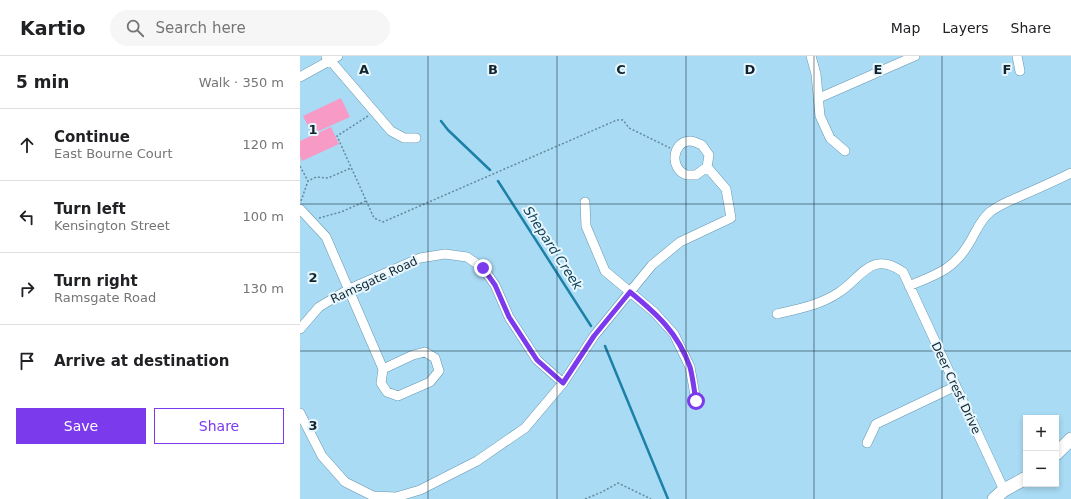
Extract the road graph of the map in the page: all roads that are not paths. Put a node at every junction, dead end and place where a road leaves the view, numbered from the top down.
1 (811, 56) edge
2 (915, 56) edge
3 (1017, 56) edge
4 (332, 57) edge
5 (1020, 71) dead end
6 (300, 78) edge
7 (819, 98) junction
8 (416, 138) dead end
9 (845, 151) dead end
10 (707, 167) junction
11 (1071, 173) edge
12 (585, 202) dead end
13 (300, 209) edge
14 (909, 286) junction
15 (349, 290) junction
16 (630, 292) junction
17 (777, 314) dead end
18 (300, 329) edge
19 (383, 369) junction
20 (563, 383) junction
21 (956, 386) junction
22 (696, 401) dead end
23 (300, 413) edge
24 (1071, 439) edge
25 (867, 443) dead end
26 (1059, 451) edge
27 (1023, 480) edge
28 (1004, 490) junction
29 (373, 497) edge
30 (994, 499) edge

1 - 7 street
2 - 7 street
3 - 5 street
4 - 6 street
4 - 8 street
7 - 9 street
10 - 10 street
10 - 16 street
11 - 14 street
12 - 16 street
13 - 15 street
14 - 17 street, Deer Crest Drive
14 - 21 street, Deer Crest Drive
15 - 18 street, Ramsgate Road
15 - 19 street
15 - 20 street, Ramsgate Road
16 - 20 street
16 - 22 street
19 - 19 street
20 - 29 street
21 - 25 street
21 - 28 street, Deer Crest Drive
23 - 29 street
24 - 26 street
27 - 28 street
28 - 30 street

